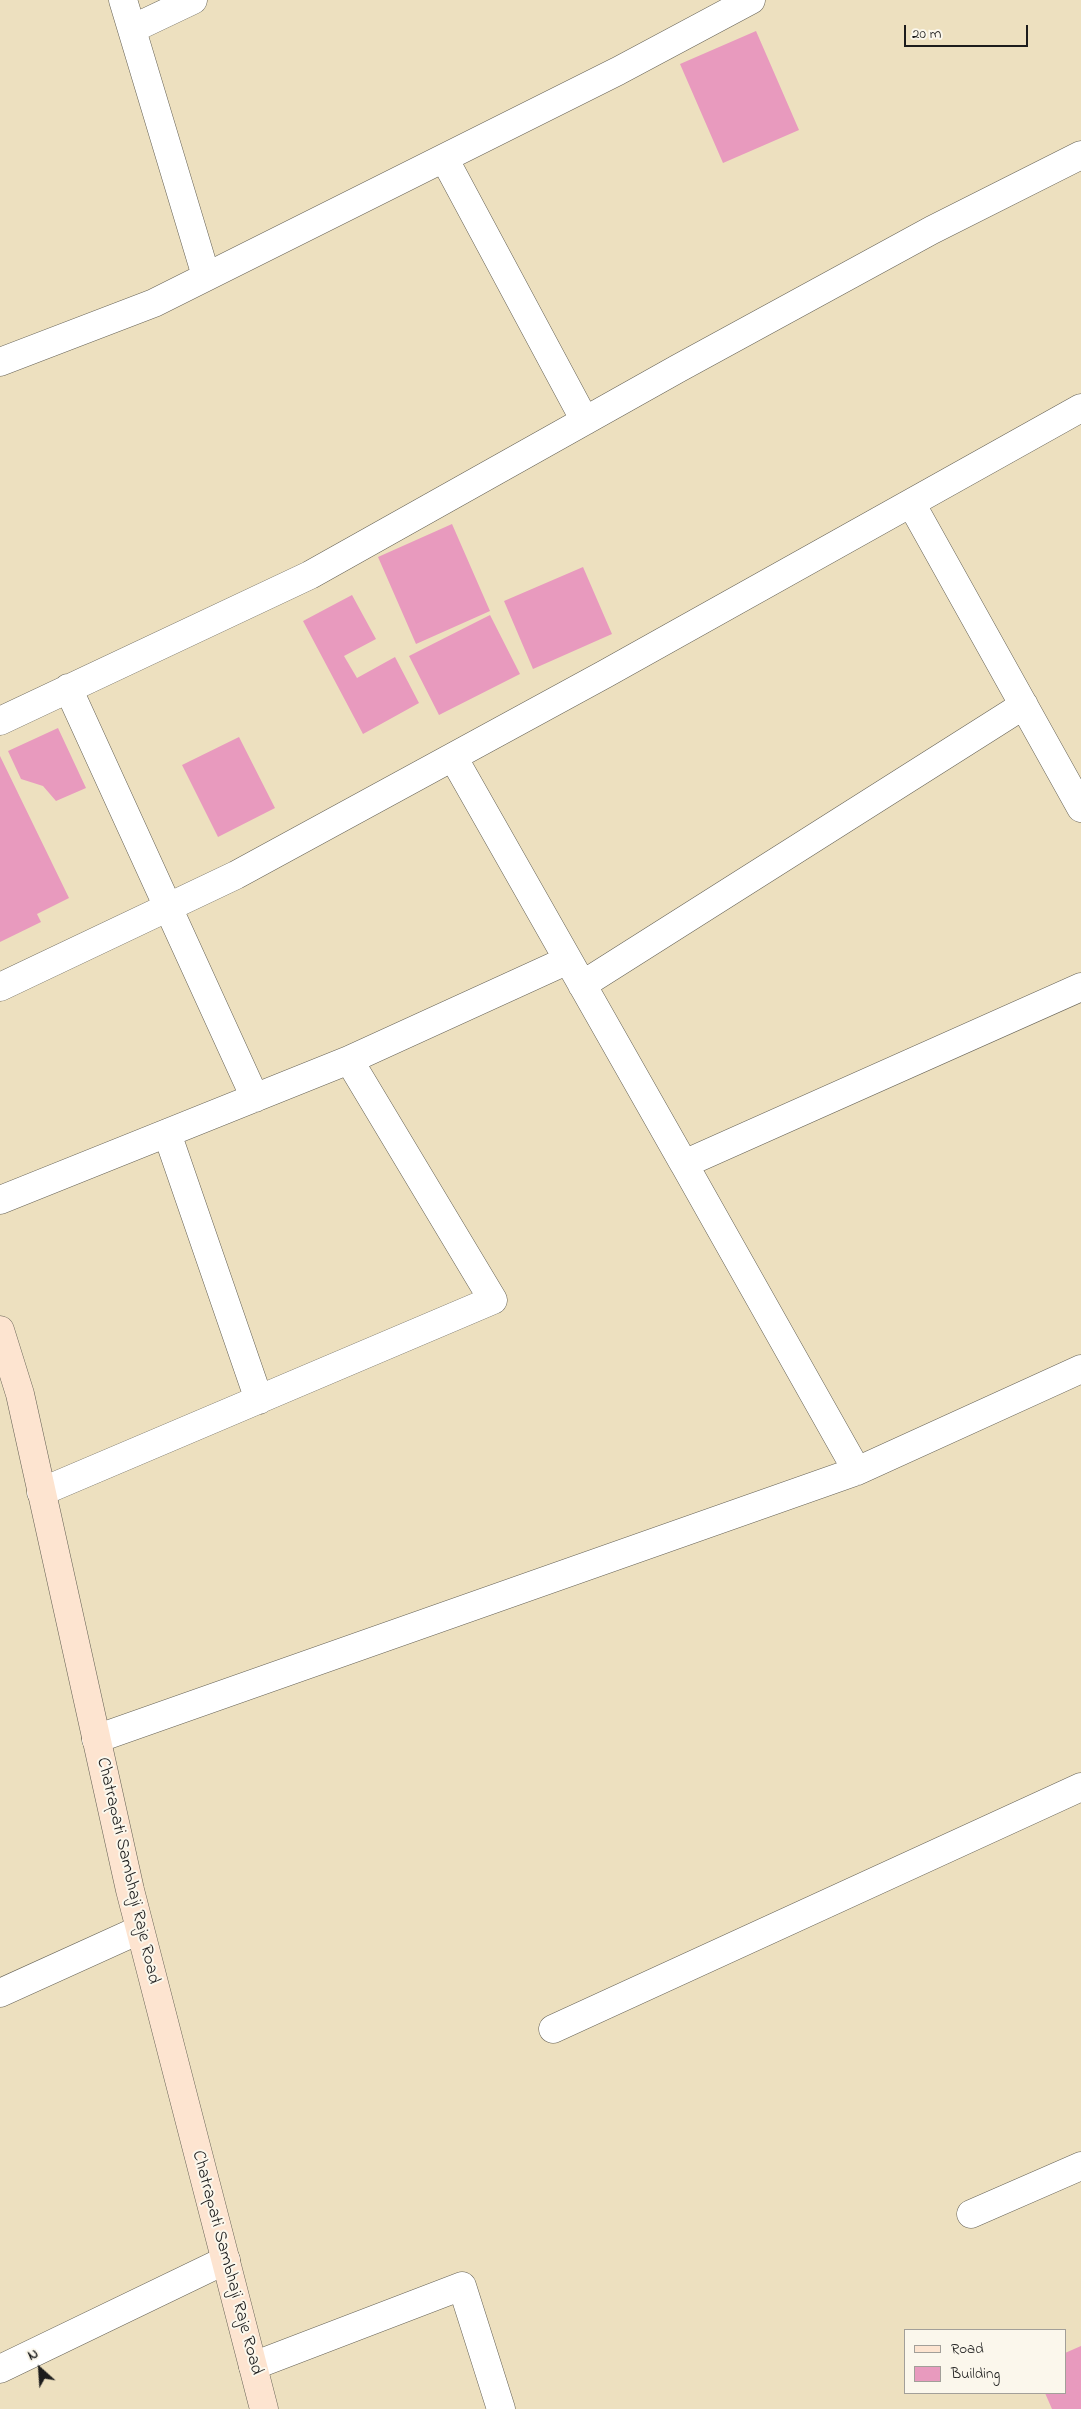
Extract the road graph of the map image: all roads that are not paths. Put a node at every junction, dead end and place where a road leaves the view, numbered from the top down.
1 (123, 0) edge
2 (193, 0) edge
3 (751, 0) edge
4 (132, 29) junction
5 (1081, 155) edge
6 (444, 158) junction
7 (206, 276) junction
8 (0, 362) edge
9 (1081, 408) edge
10 (585, 420) junction
11 (911, 503) junction
12 (68, 688) junction
13 (1024, 705) junction
14 (0, 721) edge
15 (453, 757) junction
16 (1081, 808) edge
17 (167, 908) junction
18 (568, 960) junction
19 (582, 985) junction
20 (0, 987) edge
21 (1081, 987) edge
22 (349, 1060) junction
23 (255, 1098) junction
24 (167, 1133) junction
25 (684, 1164) junction
26 (0, 1200) edge
27 (0, 1330) edge
28 (1081, 1370) edge
29 (259, 1400) junction
30 (857, 1471) junction
31 (41, 1492) junction
32 (96, 1739) junction
33 (1081, 1787) edge
34 (139, 1930) junction
35 (0, 1993) edge
36 (553, 2029) dead end
37 (1081, 2166) edge
38 (971, 2214) dead end
39 (226, 2260) junction
40 (253, 2366) junction
41 (0, 2369) edge
42 (264, 2409) edge
43 (501, 2409) edge

1 - 4 street
2 - 4 street
3 - 6 street
4 - 7 street
5 - 10 street
6 - 7 street
6 - 10 street
7 - 8 street
9 - 11 street
10 - 12 street
11 - 13 street
11 - 15 street
12 - 14 street
12 - 17 street
13 - 16 street
13 - 19 street
15 - 17 street
15 - 18 street
17 - 20 street
17 - 23 street
18 - 19 street
18 - 22 street
19 - 25 street
21 - 25 street
22 - 23 street
22 - 29 street
23 - 24 street
24 - 26 street
24 - 29 street
25 - 30 street
27 - 31 main road, Chatrapati Sambhaji Raje Road
28 - 30 street
29 - 31 street
30 - 32 street
31 - 32 main road, Chatrapati Sambhaji Raje Road
32 - 34 main road, Chatrapati Sambhaji Raje Road
33 - 36 street
34 - 35 street
34 - 39 main road, Chatrapati Sambhaji Raje Road
37 - 38 street
39 - 40 main road, Chatrapati Sambhaji Raje Road
39 - 41 street
40 - 42 main road, Chatrapati Sambhaji Raje Road
40 - 43 street

